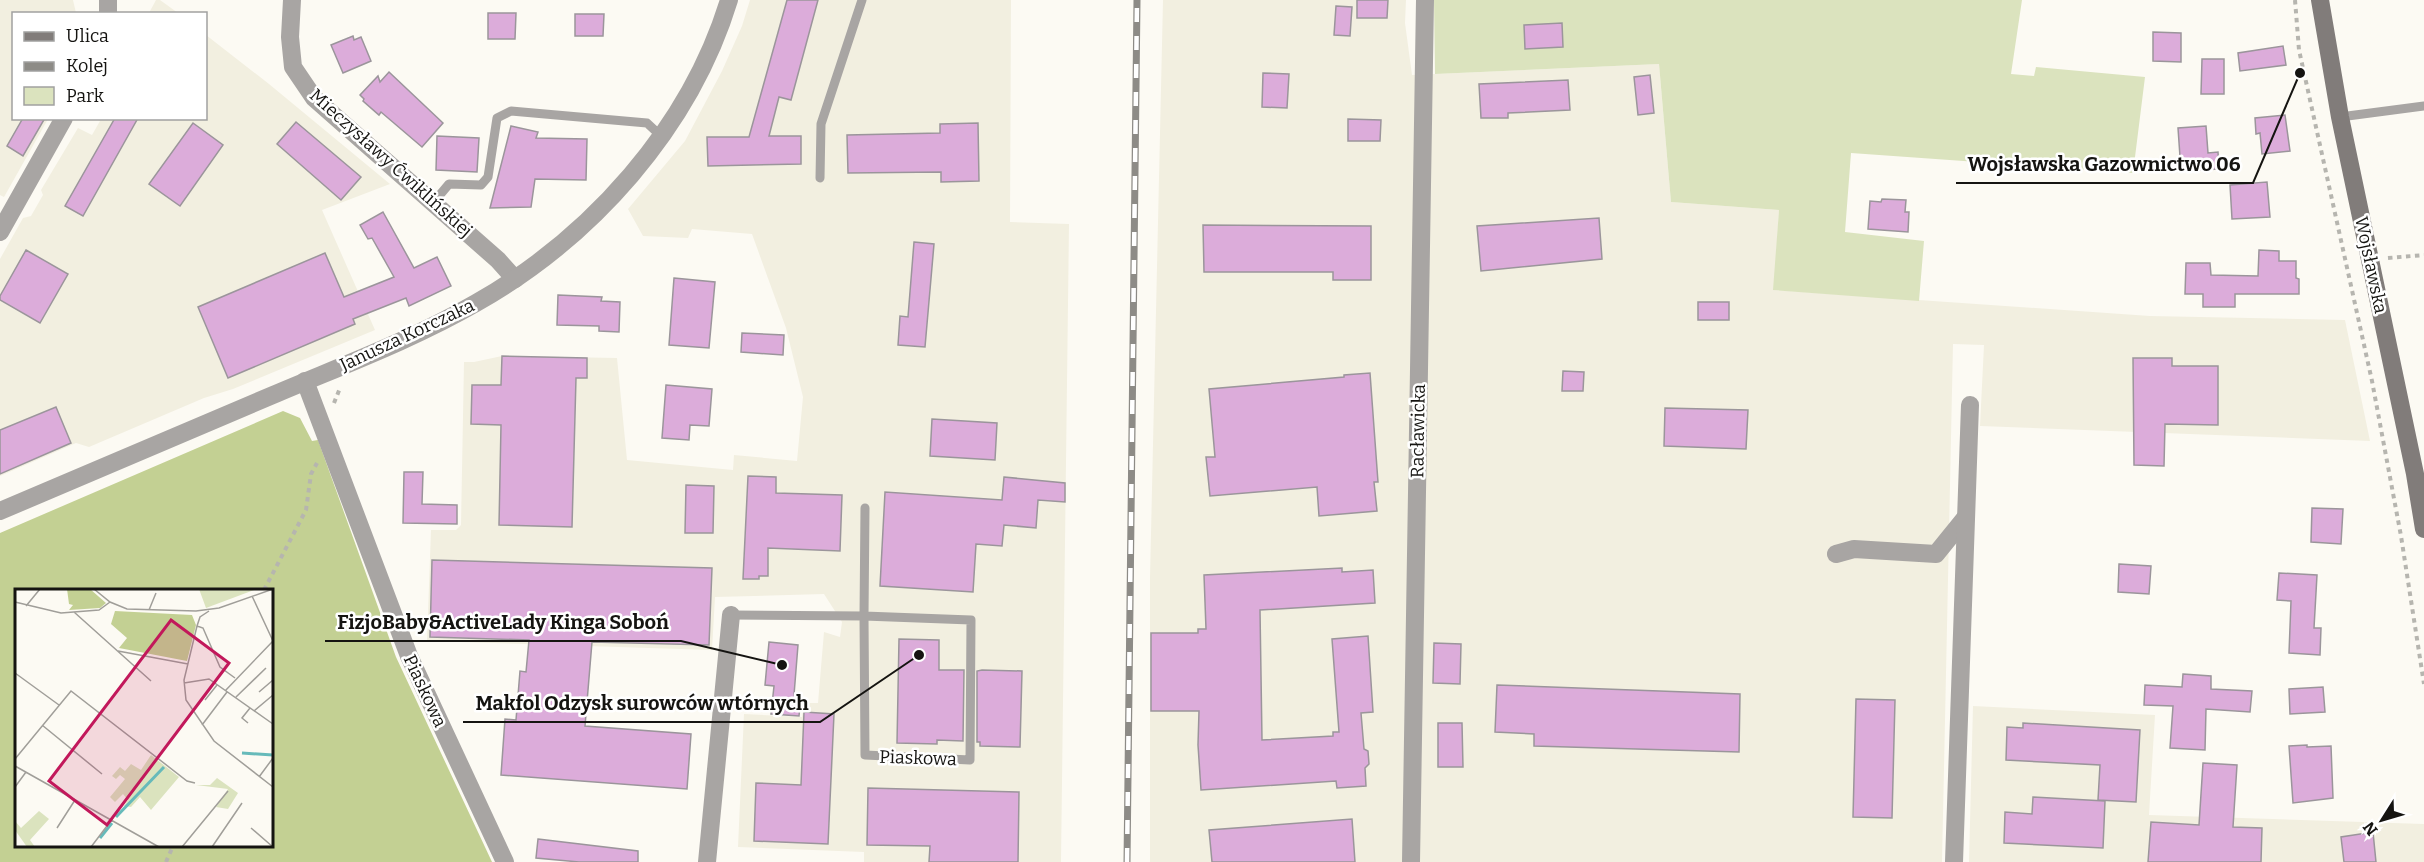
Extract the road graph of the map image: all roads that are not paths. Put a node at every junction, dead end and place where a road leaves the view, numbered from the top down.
1 (292, 0) edge
2 (729, 0) edge
3 (862, 0) edge
4 (1425, 0) edge
5 (2320, 0) edge
6 (2424, 106) edge
7 (2340, 117) junction
8 (63, 120) edge
9 (661, 136) junction
10 (820, 178) dead end
11 (434, 203) junction
12 (0, 231) edge
13 (515, 279) junction
14 (305, 381) junction
15 (1970, 405) dead end
16 (2419, 473) edge
17 (865, 508) dead end
18 (0, 511) edge
19 (1966, 517) junction
20 (2424, 529) edge
21 (1836, 554) dead end
22 (731, 615) joint
23 (864, 616) junction
24 (505, 862) edge
25 (707, 862) edge
26 (1411, 862) edge
27 (1954, 862) edge

1 - 11 street, Mieczysławy Ćwiklińskiej
2 - 9 street, Janusza Korczaka
3 - 10 lane
4 - 26 street, Racławicka
5 - 7 street, Wojsławska
6 - 7 lane
7 - 16 street, Wojsławska
8 - 12 street
9 - 11 lane
9 - 13 street, Janusza Korczaka
11 - 13 street, Mieczysławy Ćwiklińskiej
13 - 14 street, Janusza Korczaka
14 - 18 street, Janusza Korczaka
14 - 24 street, Piaskowa
15 - 19 street
16 - 20 street, Wojsławska
17 - 23 lane, Piaskowa
19 - 21 street
19 - 27 street
22 - 23 lane, Piaskowa
22 - 25 street, Piaskowa
23 - 23 lane, Piaskowa

